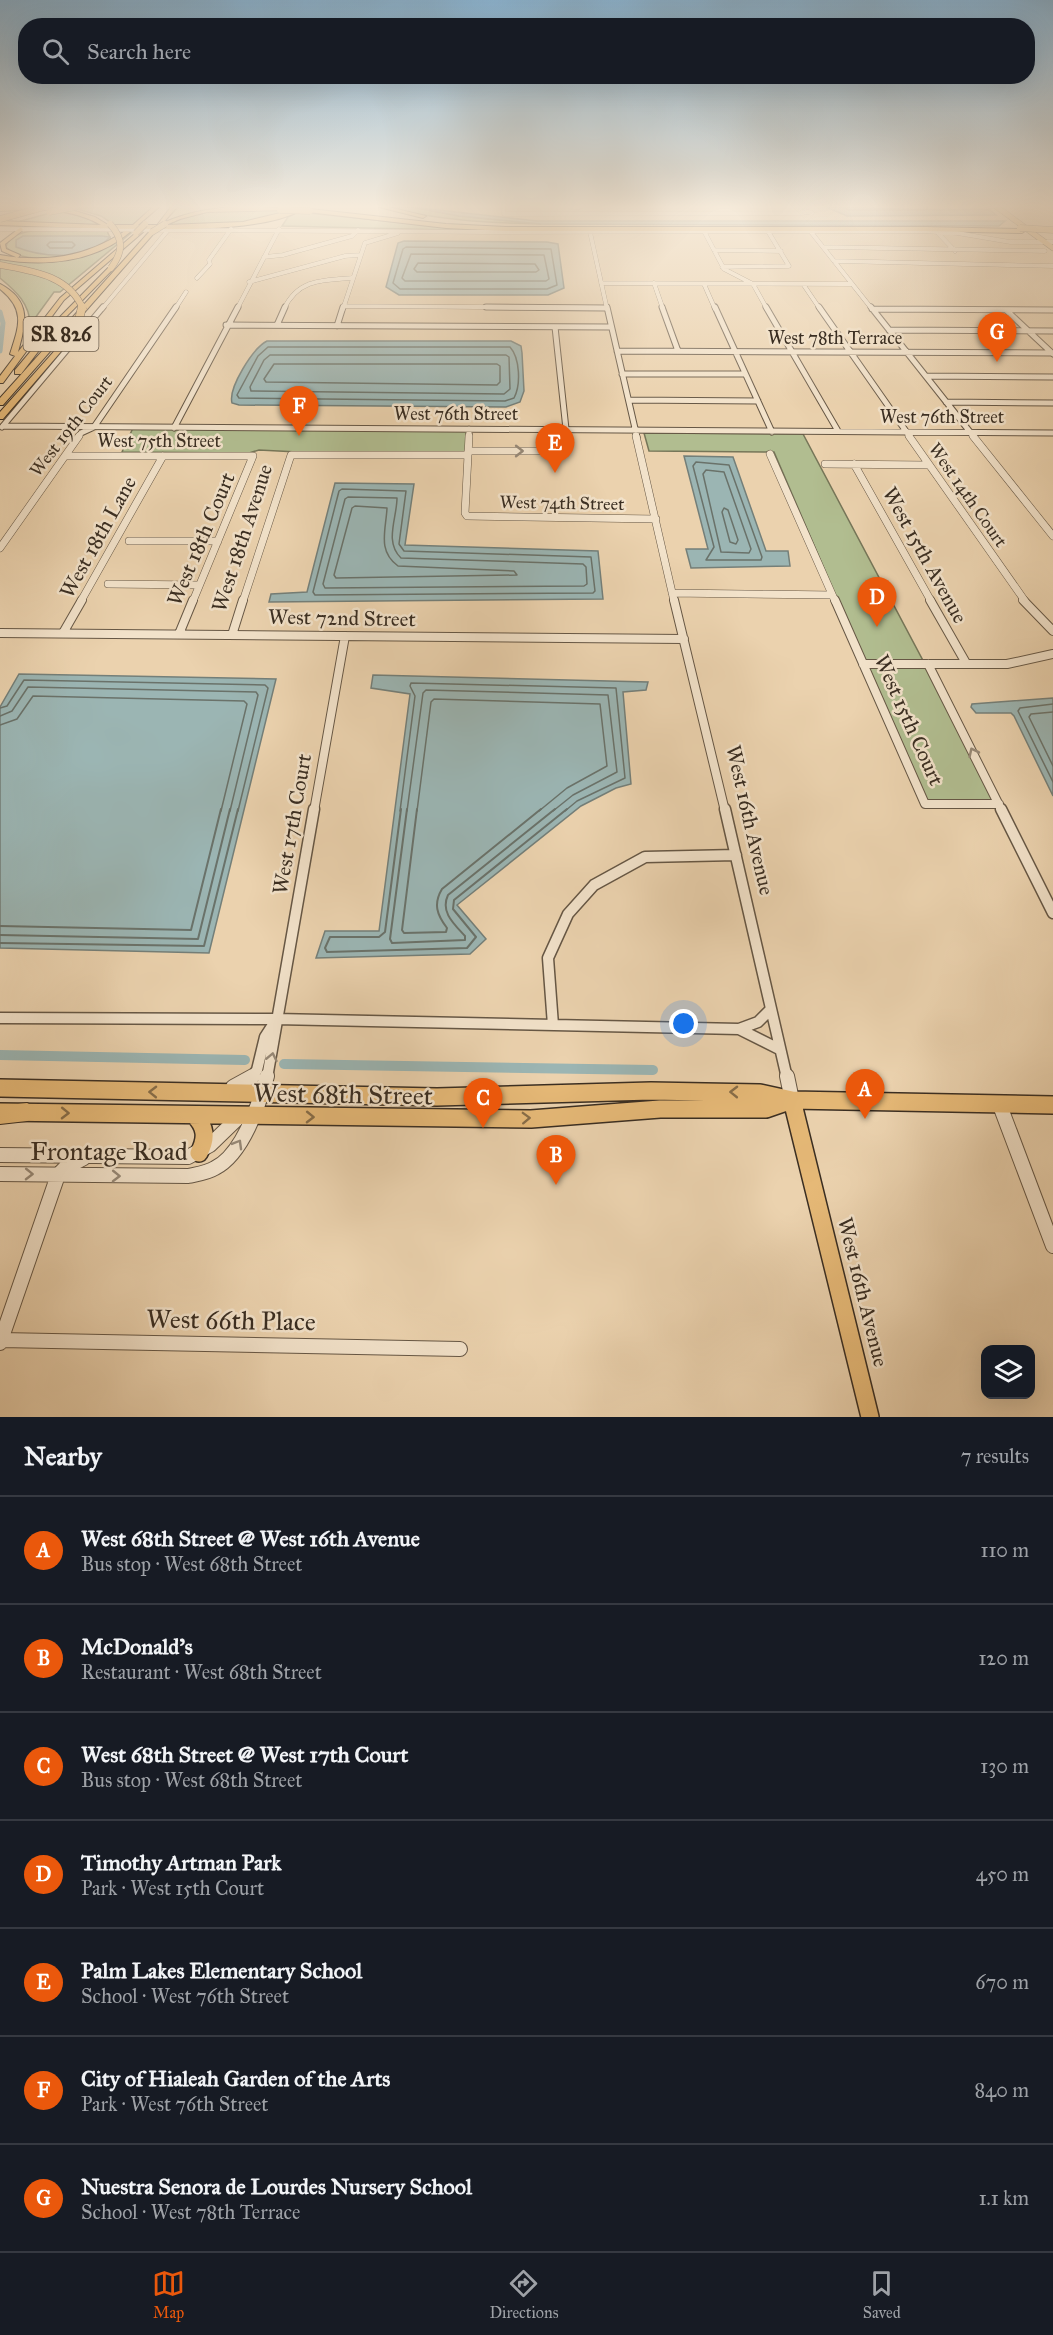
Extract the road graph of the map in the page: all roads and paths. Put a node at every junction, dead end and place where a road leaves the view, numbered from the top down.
1 (35, 273) edge
2 (87, 273) edge
3 (90, 273) edge
4 (103, 273) edge
5 (103, 273) edge
6 (116, 273) edge
7 (127, 273) edge
8 (202, 273) edge
9 (254, 273) edge
10 (282, 273) edge
11 (354, 273) edge
12 (599, 273) edge
13 (733, 273) edge
14 (843, 273) edge
15 (197, 278) dead end
16 (352, 279) junction
17 (0, 281) edge
18 (249, 282) junction
19 (601, 283) junction
20 (654, 283) junction
21 (704, 284) junction
22 (753, 284) junction
23 (802, 284) junction
24 (851, 284) junction
25 (0, 286) edge
26 (186, 292) dead end
27 (13, 296) junction
28 (343, 306) junction
29 (607, 308) junction
30 (872, 309) junction
31 (1006, 310) junction
32 (1053, 310) edge
33 (226, 325) junction
34 (278, 325) junction
35 (337, 326) junction
36 (555, 327) junction
37 (611, 327) junction
38 (889, 330) junction
39 (1028, 330) junction
40 (1053, 331) edge
41 (617, 351) junction
42 (678, 351) junction
43 (735, 352) junction
44 (791, 352) junction
45 (850, 352) junction
46 (906, 352) junction
47 (1052, 353) edge
48 (14, 354) junction
49 (0, 372) edge
50 (622, 374) junction
51 (745, 374) junction
52 (926, 376) junction
53 (1053, 377) edge
54 (0, 383) edge
55 (0, 393) edge
56 (629, 400) junction
57 (758, 401) junction
58 (946, 402) junction
59 (1053, 403) edge
60 (0, 404) edge
61 (0, 417) edge
62 (94, 427) junction
63 (1, 428) edge
64 (174, 428) junction
65 (469, 429) junction
66 (550, 429) junction
67 (566, 429) junction
68 (635, 430) junction
69 (838, 431) junction
70 (772, 432) junction
71 (905, 432) junction
72 (970, 432) junction
73 (1053, 432) edge
74 (468, 453) junction
75 (770, 454) dead end
76 (65, 456) junction
77 (163, 456) junction
78 (253, 456) joint
79 (825, 464) dead end
80 (854, 464) junction
81 (927, 465) junction
82 (656, 519) junction
83 (1053, 536) edge
84 (129, 541) dead end
85 (218, 541) junction
86 (0, 548) edge
87 (108, 584) dead end
88 (199, 585) junction
89 (672, 593) junction
90 (832, 595) junction
91 (1053, 631) edge
92 (0, 633) edge
93 (63, 633) junction
94 (179, 634) junction
95 (232, 635) junction
96 (345, 636) junction
97 (684, 639) junction
98 (1053, 654) edge
99 (966, 663) junction
100 (863, 664) junction
101 (928, 664) junction
102 (999, 804) junction
103 (736, 855) junction
104 (1053, 912) edge
105 (770, 1010) junction
106 (0, 1018) edge
107 (276, 1019) junction
108 (553, 1025) junction
109 (739, 1029) junction
110 (779, 1049) junction
111 (0, 1088) edge
112 (211, 1093) junction
113 (262, 1094) junction
114 (792, 1100) junction
115 (999, 1103) junction
116 (1053, 1105) edge
117 (27, 1112) joint
118 (0, 1113) edge
119 (194, 1115) junction
120 (246, 1116) junction
121 (199, 1153) junction
122 (0, 1155) edge
123 (90, 1156) junction
124 (218, 1167) joint
125 (0, 1174) edge
126 (58, 1175) junction
127 (1053, 1246) edge
128 (1, 1341) edge
129 (460, 1349) dead end
130 (870, 1417) edge

1 - 61 highway, bridge
2 - 48 highway, SR 826
3 - 54 highway
4 - 54 highway
5 - 55 highway
6 - 60 highway, SR 826, bridge
7 - 63 street
8 - 15 street
9 - 18 street
10 - 18 street
11 - 16 street
12 - 19 street, West 16th Avenue
13 - 22 street
14 - 24 street
16 - 28 street
16 - 34 street
17 - 27 highway
18 - 33 street
19 - 20 street
19 - 29 street, West 16th Avenue
20 - 21 street
20 - 42 street
21 - 22 street
21 - 43 street
22 - 23 street
22 - 44 street
23 - 24 street
23 - 45 street, West 14th Court
24 - 30 street
25 - 27 highway
26 - 62 street, West 19th Court
27 - 48 highway
28 - 29 street
28 - 35 street
29 - 37 street, West 16th Avenue
30 - 31 street
30 - 38 street
31 - 32 street
31 - 39 street
33 - 34 street
33 - 64 street
34 - 35 street
35 - 36 street
36 - 37 street
36 - 67 street
37 - 41 street, West 16th Avenue
38 - 39 street
38 - 46 street
39 - 40 street
39 - 47 street
41 - 42 street, West 78th Terrace
41 - 50 street, West 16th Avenue
42 - 43 street, West 78th Terrace
43 - 44 street, West 78th Terrace
43 - 51 street
44 - 45 street, West 78th Terrace
44 - 69 street
45 - 46 street, West 78th Terrace
45 - 71 street, West 14th Court
46 - 47 street, West 78th Terrace
46 - 52 street
48 - 49 highway, SR 826
50 - 51 street
50 - 56 street, West 16th Avenue
51 - 57 street
52 - 53 street
52 - 58 street
56 - 57 street
56 - 68 street, West 16th Avenue
57 - 70 street
58 - 59 street
58 - 72 street
62 - 63 street, West 76th Street
62 - 64 street, West 76th Street
62 - 76 street, West 19th Court
64 - 65 street, West 76th Street
65 - 66 street, West 76th Street
65 - 74 street
66 - 67 street, West 76th Street
74 -> 66 street
67 - 68 street, West 76th Street
68 - 70 street, West 76th Street
68 - 82 street, West 16th Avenue
69 - 70 street, West 76th Street
69 - 71 street, West 76th Street
71 - 72 street, West 76th Street
71 - 81 street, West 14th Court
72 - 73 street, West 76th Street
72 - 83 street
74 - 82 street, West 74th Street
74 - 95 street, West 18th Avenue
75 - 90 street, West 15th Court
76 - 77 street, West 75th Street
76 - 86 street, West 19th Court
77 - 78 street, West 75th Street
77 - 93 street, West 18th Lane
78 - 85 street, West 18th Court
79 - 80 street
80 - 81 street
80 - 99 street, West 15th Avenue
81 - 91 street, West 14th Court
82 - 89 street, West 16th Avenue
84 - 85 street
85 - 88 street, West 18th Court
87 - 88 street
88 - 94 street, West 18th Court
89 - 90 street
89 - 97 street, West 16th Avenue
90 - 100 street, West 15th Court
92 - 93 street, West 72nd Street
93 - 94 street, West 72nd Street
94 - 95 street, West 72nd Street
95 - 96 street, West 72nd Street
96 - 97 street, West 72nd Street
96 - 107 street, West 17th Court
97 - 103 street, West 16th Avenue
98 - 99 street
99 - 101 street
100 - 101 street
100 - 102 street, West 15th Court
102 -> 101 street
102 - 104 street
103 - 105 street, West 16th Avenue
103 - 108 street
105 - 109 street
105 - 110 street, West 16th Avenue
106 - 107 street
107 - 108 street
107 - 112 street, West 17th Court
113 -> 107 street, West 17th Court
108 - 109 street
109 - 110 street
110 - 114 street, West 16th Avenue
112 -> 111 main road, West 68th Street
112 - 113 main road, West 68th Street
114 -> 113 main road, West 68th Street
113 - 120 street, West 17th Court
114 - 115 main road, West 68th Street
120 -> 114 main road, West 68th Street
114 - 130 main road, West 16th Avenue
115 - 116 main road, West 68th Street
115 - 127 street
117 - 118 highway
117 -> 119 main road, West 68th Street
119 - 120 main road, West 68th Street
119 - 121 main road
120 - 121 street
124 -> 120 street, West 17th Court
121 - 123 street, Frontage Road
122 - 123 street, Frontage Road
123 - 126 street
126 -> 124 street, Frontage Road
125 -> 126 street, Frontage Road
126 - 128 street
128 - 129 street, West 66th Place

